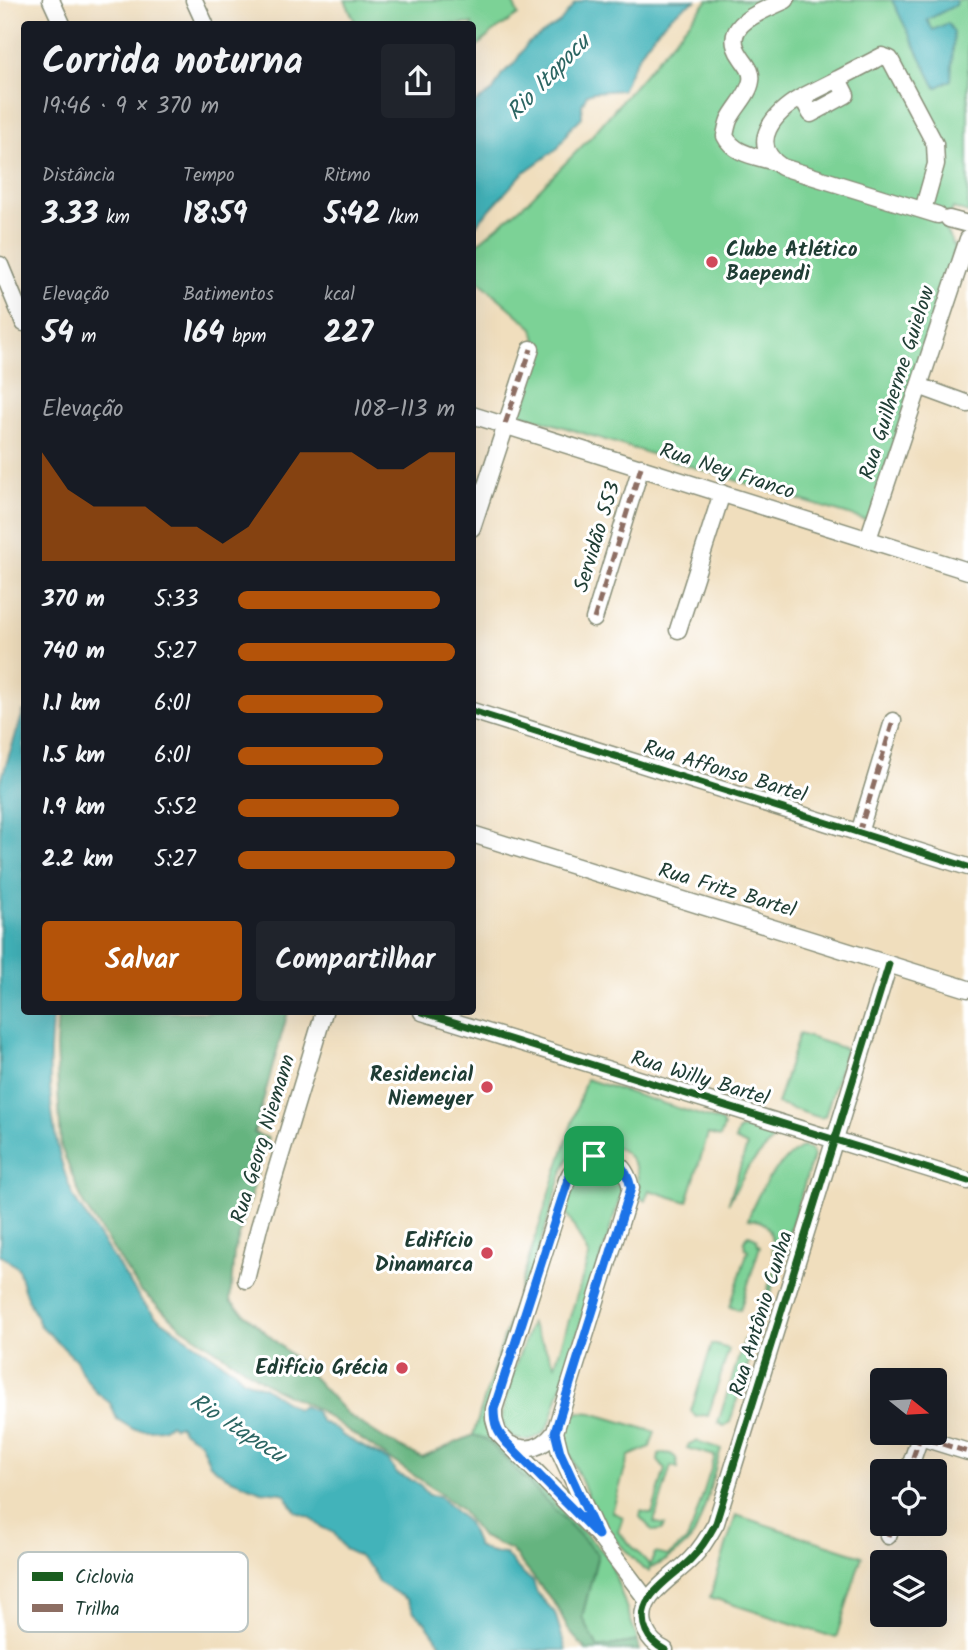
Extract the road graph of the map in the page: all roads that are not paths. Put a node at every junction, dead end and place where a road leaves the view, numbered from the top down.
1 (51, 0) edge
2 (194, 0) edge
3 (786, 0) edge
4 (61, 21) edge
5 (204, 21) edge
6 (771, 161) junction
7 (925, 213) junction
8 (968, 225) edge
9 (968, 239) edge
10 (0, 265) edge
11 (21, 316) edge
12 (531, 349) dead end
13 (919, 386) junction
14 (968, 404) edge
15 (476, 416) edge
16 (505, 425) junction
17 (641, 467) junction
18 (722, 493) junction
19 (476, 516) edge
20 (868, 539) junction
21 (968, 571) edge
22 (594, 619) dead end
23 (678, 630) dead end
24 (476, 712) edge
25 (893, 721) dead end
26 (859, 833) junction
27 (476, 835) edge
28 (968, 867) edge
29 (889, 964) junction
30 (968, 989) edge
31 (323, 1015) edge
32 (432, 1015) edge
33 (835, 1139) junction
34 (968, 1181) edge
35 (246, 1280) dead end
36 (555, 1432) junction
37 (507, 1443) junction
38 (968, 1452) edge
39 (912, 1459) edge
40 (598, 1535) junction
41 (647, 1600) junction
42 (663, 1649) edge

1 - 4 street
2 - 5 street
3 - 6 street
6 - 7 street
6 - 7 street
7 - 8 street
9 - 13 street, Rua Guilherme Guielow
10 - 11 street
12 - 16 street
13 - 14 street
13 - 20 street, Rua Guilherme Guielow
15 - 16 street, Rua Ney Franco
16 - 17 street, Rua Ney Franco
16 - 19 street
17 - 18 street, Rua Ney Franco
17 - 22 street, Servidão 553
18 - 20 street, Rua Ney Franco
18 - 23 street
20 - 21 street, Rua Ney Franco
24 - 26 street, Rua Affonso Bartel
25 - 26 street
26 - 28 street, Rua Affonso Bartel
27 - 29 street, Rua Fritz Bartel
29 - 30 street, Rua Fritz Bartel
29 - 33 street, Rua Antônio Cunha
31 - 35 street, Rua Georg Niemann
32 - 33 street, Rua Willy Bartel
33 - 34 street, Rua Willy Bartel
33 - 41 street, Rua Antônio Cunha
36 - 37 street
36 - 37 street
36 - 40 street
37 - 40 street
38 - 39 street
40 - 41 street
41 - 42 street

